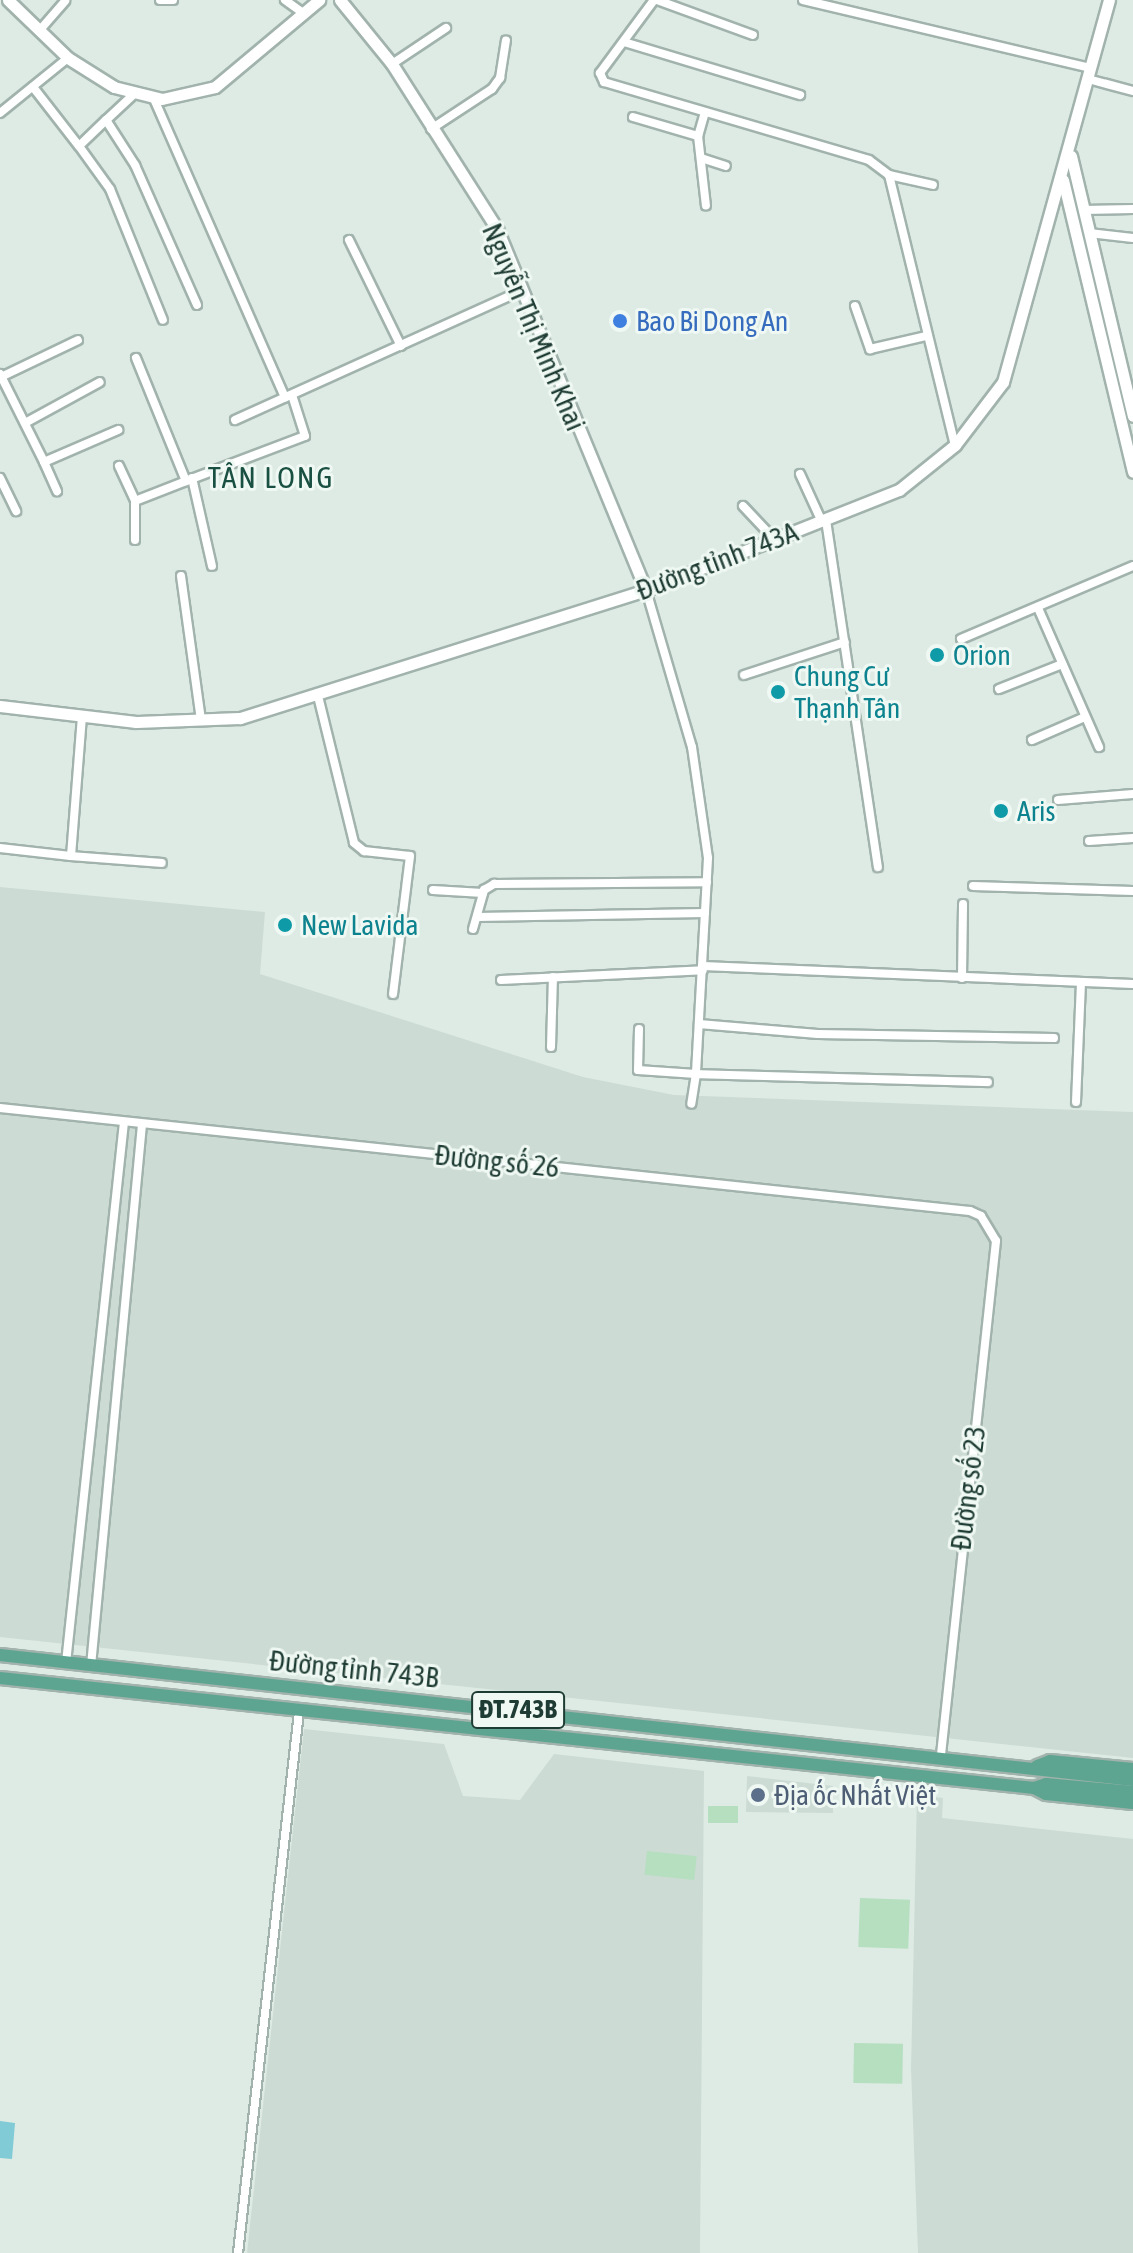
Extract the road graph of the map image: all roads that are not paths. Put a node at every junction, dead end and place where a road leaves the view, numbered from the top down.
1 (8, 0) edge
2 (160, 0) edge
3 (173, 0) edge
4 (285, 0) edge
5 (319, 0) edge
6 (340, 0) edge
7 (655, 0) edge
8 (803, 0) edge
9 (1109, 0) edge
10 (65, 1) edge
11 (304, 14) junction
12 (446, 28) dead end
13 (39, 31) junction
14 (753, 35) dead end
15 (506, 40) dead end
16 (624, 42) junction
17 (68, 58) junction
18 (392, 64) junction
19 (1090, 73) junction
20 (33, 87) junction
21 (1133, 91) edge
22 (133, 95) junction
23 (800, 95) dead end
24 (154, 99) junction
25 (705, 112) junction
26 (0, 113) edge
27 (633, 117) dead end
28 (106, 120) junction
29 (431, 129) junction
30 (698, 136) junction
31 (79, 146) junction
32 (1070, 152) junction
33 (701, 158) junction
34 (726, 166) dead end
35 (889, 175) junction
36 (1063, 179) junction
37 (933, 185) dead end
38 (706, 206) dead end
39 (1079, 207) junction
40 (1133, 209) edge
41 (1052, 216) junction
42 (1089, 233) junction
43 (1133, 238) edge
44 (349, 240) dead end
45 (523, 290) junction
46 (197, 305) dead end
47 (855, 306) dead end
48 (163, 320) dead end
49 (926, 336) junction
50 (78, 340) dead end
51 (401, 346) junction
52 (136, 358) dead end
53 (2, 375) edge
54 (100, 382) dead end
55 (289, 396) junction
56 (1133, 416) edge
57 (235, 420) dead end
58 (25, 423) junction
59 (118, 430) dead end
60 (955, 445) junction
61 (44, 462) junction
62 (119, 466) dead end
63 (1133, 472) edge
64 (800, 474) dead end
65 (0, 478) edge
66 (189, 480) junction
67 (57, 491) dead end
68 (135, 501) junction
69 (743, 506) dead end
70 (16, 511) dead end
71 (824, 521) junction
72 (773, 538) junction
73 (135, 540) dead end
74 (212, 566) dead end
75 (1133, 566) edge
76 (181, 576) dead end
77 (646, 590) junction
78 (1038, 608) junction
79 (961, 639) dead end
80 (845, 642) junction
81 (1062, 664) junction
82 (744, 675) dead end
83 (999, 689) dead end
84 (318, 696) junction
85 (0, 706) edge
86 (82, 716) junction
87 (1085, 717) junction
88 (201, 720) junction
89 (1032, 740) dead end
90 (1099, 747) dead end
91 (1133, 794) edge
92 (1058, 800) dead end
93 (1133, 838) edge
94 (1089, 841) dead end
95 (0, 848) edge
96 (71, 856) junction
97 (162, 863) dead end
98 (878, 867) dead end
99 (707, 882) junction
100 (973, 886) dead end
101 (433, 890) dead end
102 (1133, 891) edge
103 (483, 893) junction
104 (963, 904) dead end
105 (705, 913) junction
106 (477, 917) junction
107 (473, 929) dead end
108 (703, 968) junction
109 (553, 977) junction
110 (962, 978) junction
111 (501, 980) dead end
112 (1081, 982) junction
113 (1133, 984) edge
114 (393, 994) dead end
115 (699, 1024) junction
116 (639, 1029) dead end
117 (1054, 1038) dead end
118 (551, 1047) dead end
119 (696, 1074) junction
120 (988, 1082) dead end
121 (1076, 1102) dead end
122 (691, 1104) dead end
123 (0, 1108) edge
124 (124, 1122) junction
125 (142, 1124) junction
126 (989, 1223) joint
127 (96, 1386) junction
128 (115, 1386) junction
129 (0, 1655) edge
130 (66, 1663) junction
131 (91, 1666) junction
132 (0, 1678) edge
133 (492, 1708) junction
134 (299, 1712) junction
135 (490, 1730) junction
136 (941, 1755) junction
137 (1037, 1766) junction
138 (1133, 1769) edge
139 (1066, 1779) junction
140 (1133, 1780) edge
141 (1034, 1788) junction
142 (1133, 1792) edge
143 (1133, 1803) edge
144 (238, 2253) edge

1 - 13 main road
2 - 3 street
4 - 11 street
5 - 11 main road
6 - 18 main road, Nguyễn Thị Minh Khai
7 - 14 street
7 - 16 street
8 - 19 street
9 - 19 main road, Đường tỉnh 743A
10 - 13 street
11 - 24 main road
12 - 18 street
13 - 17 main road
15 - 29 street
16 - 23 street
16 - 25 street
17 - 20 street
17 - 22 main road
18 - 29 main road, Nguyễn Thị Minh Khai
19 - 21 street
19 - 32 main road, Đường tỉnh 743A
20 - 26 street
20 - 31 street
22 - 24 main road
22 - 28 street
24 - 55 street
25 - 30 street
25 - 35 street
27 - 30 street
28 - 31 street
28 - 46 street
29 - 45 main road, Nguyễn Thị Minh Khai
30 - 33 street
31 - 48 street
32 - 36 main road, Đường tỉnh 743A
32 - 39 main road
33 - 34 street
33 - 38 street
35 - 37 street
35 - 49 street
36 - 39 main road
36 - 41 main road, Đường tỉnh 743A
39 - 40 street
39 - 41 main road
39 - 42 main road
39 - 63 main road
41 - 60 main road, Đường tỉnh 743A
42 - 43 street
42 - 56 main road
44 - 51 street
45 - 51 street
45 - 77 main road, Nguyễn Thị Minh Khai
47 - 49 street
49 - 60 street
50 - 53 street
51 - 55 street
52 - 66 street
53 - 58 street
54 - 58 street
55 - 57 street
55 - 66 street
58 - 61 street
59 - 61 street
60 - 71 main road, Đường tỉnh 743A
61 - 67 street
62 - 68 street
64 - 71 street
65 - 70 street
66 - 68 street
66 - 74 street
68 - 73 street
69 - 72 street
71 - 72 main road, Đường tỉnh 743A
71 - 80 street
72 - 77 main road, Đường tỉnh 743A
75 - 78 street
76 - 88 street
77 - 84 main road, Đường tỉnh 743A
77 - 99 street
78 - 79 street
78 - 81 street
80 - 82 street
80 - 98 street
81 - 83 street
81 - 87 street
84 - 88 main road, Đường tỉnh 743A
84 - 114 street
85 - 86 main road, Đường tỉnh 743A
86 - 88 main road, Đường tỉnh 743A
86 - 96 street
87 - 89 street
87 - 90 street
91 - 92 street
93 - 94 street
95 - 96 street
96 - 97 street
99 - 103 street
99 - 105 street
100 - 102 street
101 - 103 street
103 - 106 street
104 - 110 street
105 - 106 street
105 - 108 street
106 - 107 street
108 - 109 street
108 - 110 street
108 - 115 street
109 - 111 street
109 - 118 street
110 - 112 street
112 - 113 street
112 - 121 street
115 - 117 street
115 - 119 street
116 - 119 street
119 - 120 street
119 - 122 street
123 - 124 street, Đường số 26
124 - 125 street, Đường số 26
124 - 127 street
125 - 126 street, Đường số 26
125 - 128 street
126 - 136 street, Đường số 23
127 - 128 street
127 - 130 street
128 - 131 street
129 - 130 main road, Đường tỉnh 743B / ĐT.743B
130 - 131 main road, Đường tỉnh 743B / ĐT.743B
131 - 133 main road, Đường tỉnh 743B / ĐT.743B
132 - 134 main road, Đường tỉnh 743B / ĐT.743B
133 - 135 main road
133 - 136 main road, Đường tỉnh 743B / ĐT.743B
134 - 135 main road, Đường tỉnh 743B / ĐT.743B
134 - 144 street
135 - 141 main road, Đường tỉnh 743B / ĐT.743B
136 - 137 main road, Đường tỉnh 743B / ĐT.743B
137 - 138 main road, Đường tỉnh 743B / ĐT.743B
137 - 139 main road, Đường tỉnh 743B / ĐT.743B
139 - 140 main road, ĐT.743B
139 - 141 main road, Đường tỉnh 743B / ĐT.743B
139 - 142 main road, ĐT.743B
141 - 143 main road, Đường tỉnh 743B / ĐT.743B

